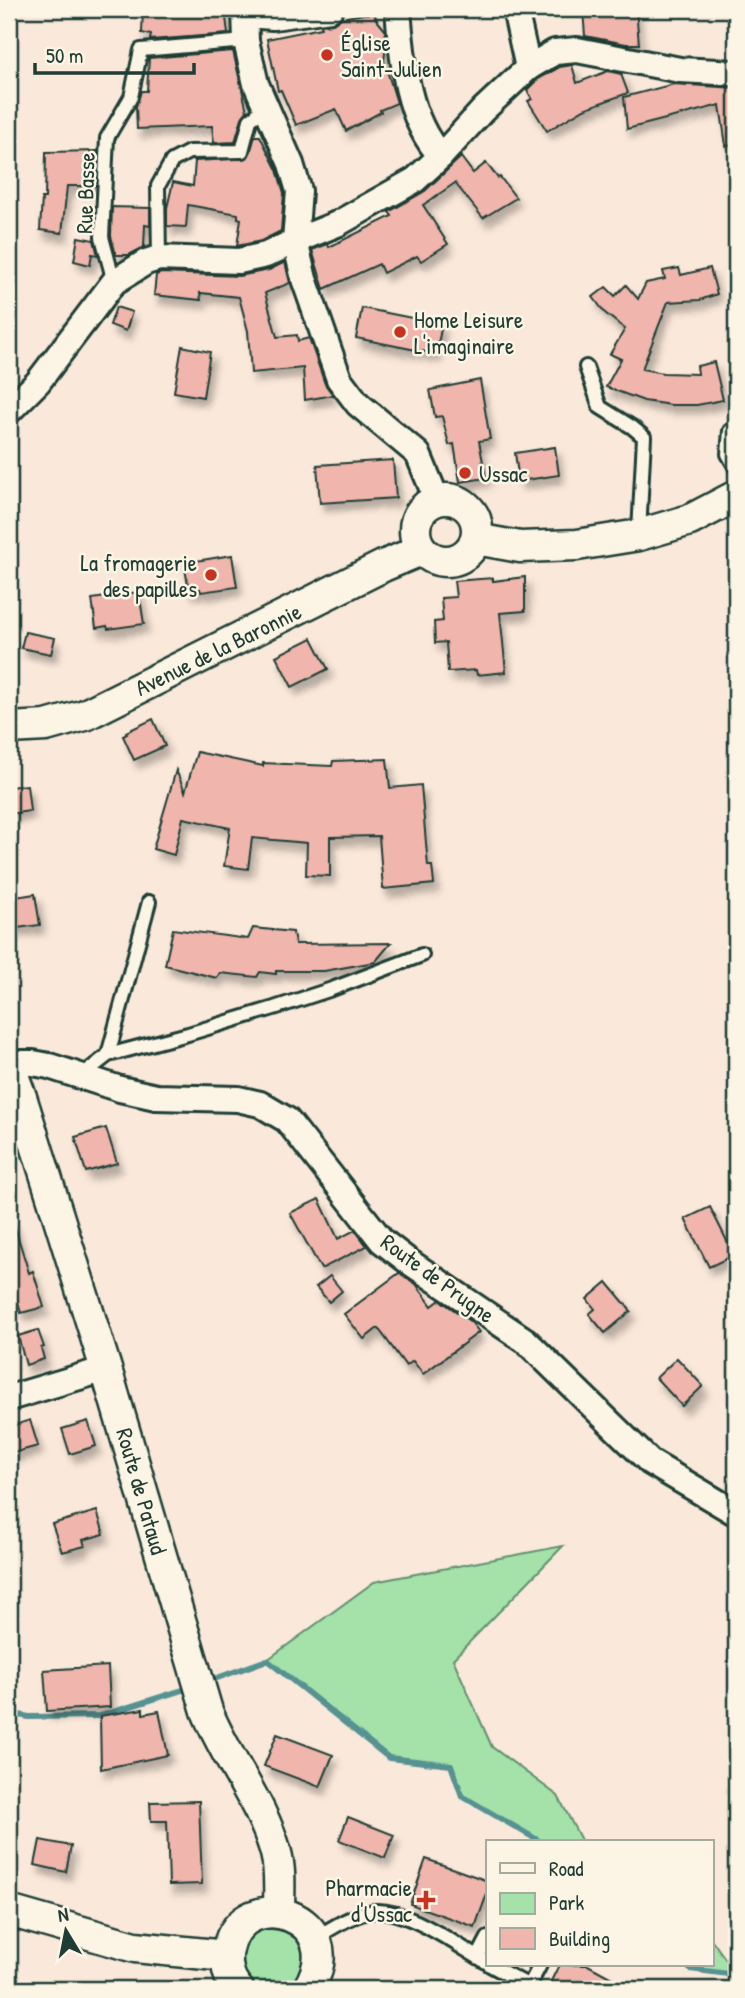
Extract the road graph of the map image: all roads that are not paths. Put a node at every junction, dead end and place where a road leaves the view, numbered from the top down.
1 (330, 9) edge
2 (398, 9) edge
3 (515, 9) edge
4 (245, 12) edge
5 (274, 13) edge
6 (246, 41) junction
7 (528, 68) junction
8 (736, 73) edge
9 (266, 107) junction
10 (442, 156) junction
11 (295, 241) junction
12 (159, 258) junction
13 (114, 282) junction
14 (586, 367) dead end
15 (9, 411) edge
16 (736, 427) edge
17 (736, 468) edge
18 (736, 496) edge
19 (437, 500) junction
20 (639, 535) junction
21 (476, 539) junction
22 (421, 550) junction
23 (9, 728) edge
24 (149, 902) dead end
25 (422, 955) dead end
26 (108, 1055) junction
27 (9, 1064) edge
28 (80, 1077) junction
29 (106, 1369) junction
30 (9, 1398) edge
31 (736, 1513) edge
32 (9, 1911) edge
33 (279, 1912) junction
34 (315, 1938) junction
35 (226, 1956) junction
36 (485, 1962) edge
37 (493, 1966) edge
38 (540, 1966) edge
39 (532, 1987) edge
40 (238, 1989) edge
41 (308, 1989) edge

1 - 5 street
2 - 10 street
3 - 7 street
4 - 5 street
4 - 6 street
6 - 9 street
6 - 13 lane, Rue Basse
7 - 8 street
7 - 10 street
9 - 11 street
9 - 12 lane
10 - 11 street
11 - 12 street
11 - 19 street
12 - 13 street
13 - 15 street
14 - 20 lane
16 - 17 lane
18 - 20 street
19 - 21 street
19 - 22 street
20 - 21 street
21 - 22 street
22 - 23 street, Avenue de la Baronnie
24 - 26 lane
25 - 26 lane
26 - 28 lane
27 - 28 street, Route de Prugne
27 - 29 street, Route de Pataud
28 - 31 street, Route de Prugne
29 - 30 street
29 - 33 street, Route de Pataud
32 - 35 street
33 - 34 street
33 - 35 street
34 - 36 lane
34 - 41 street
35 - 40 street
37 - 39 lane
38 - 39 lane

